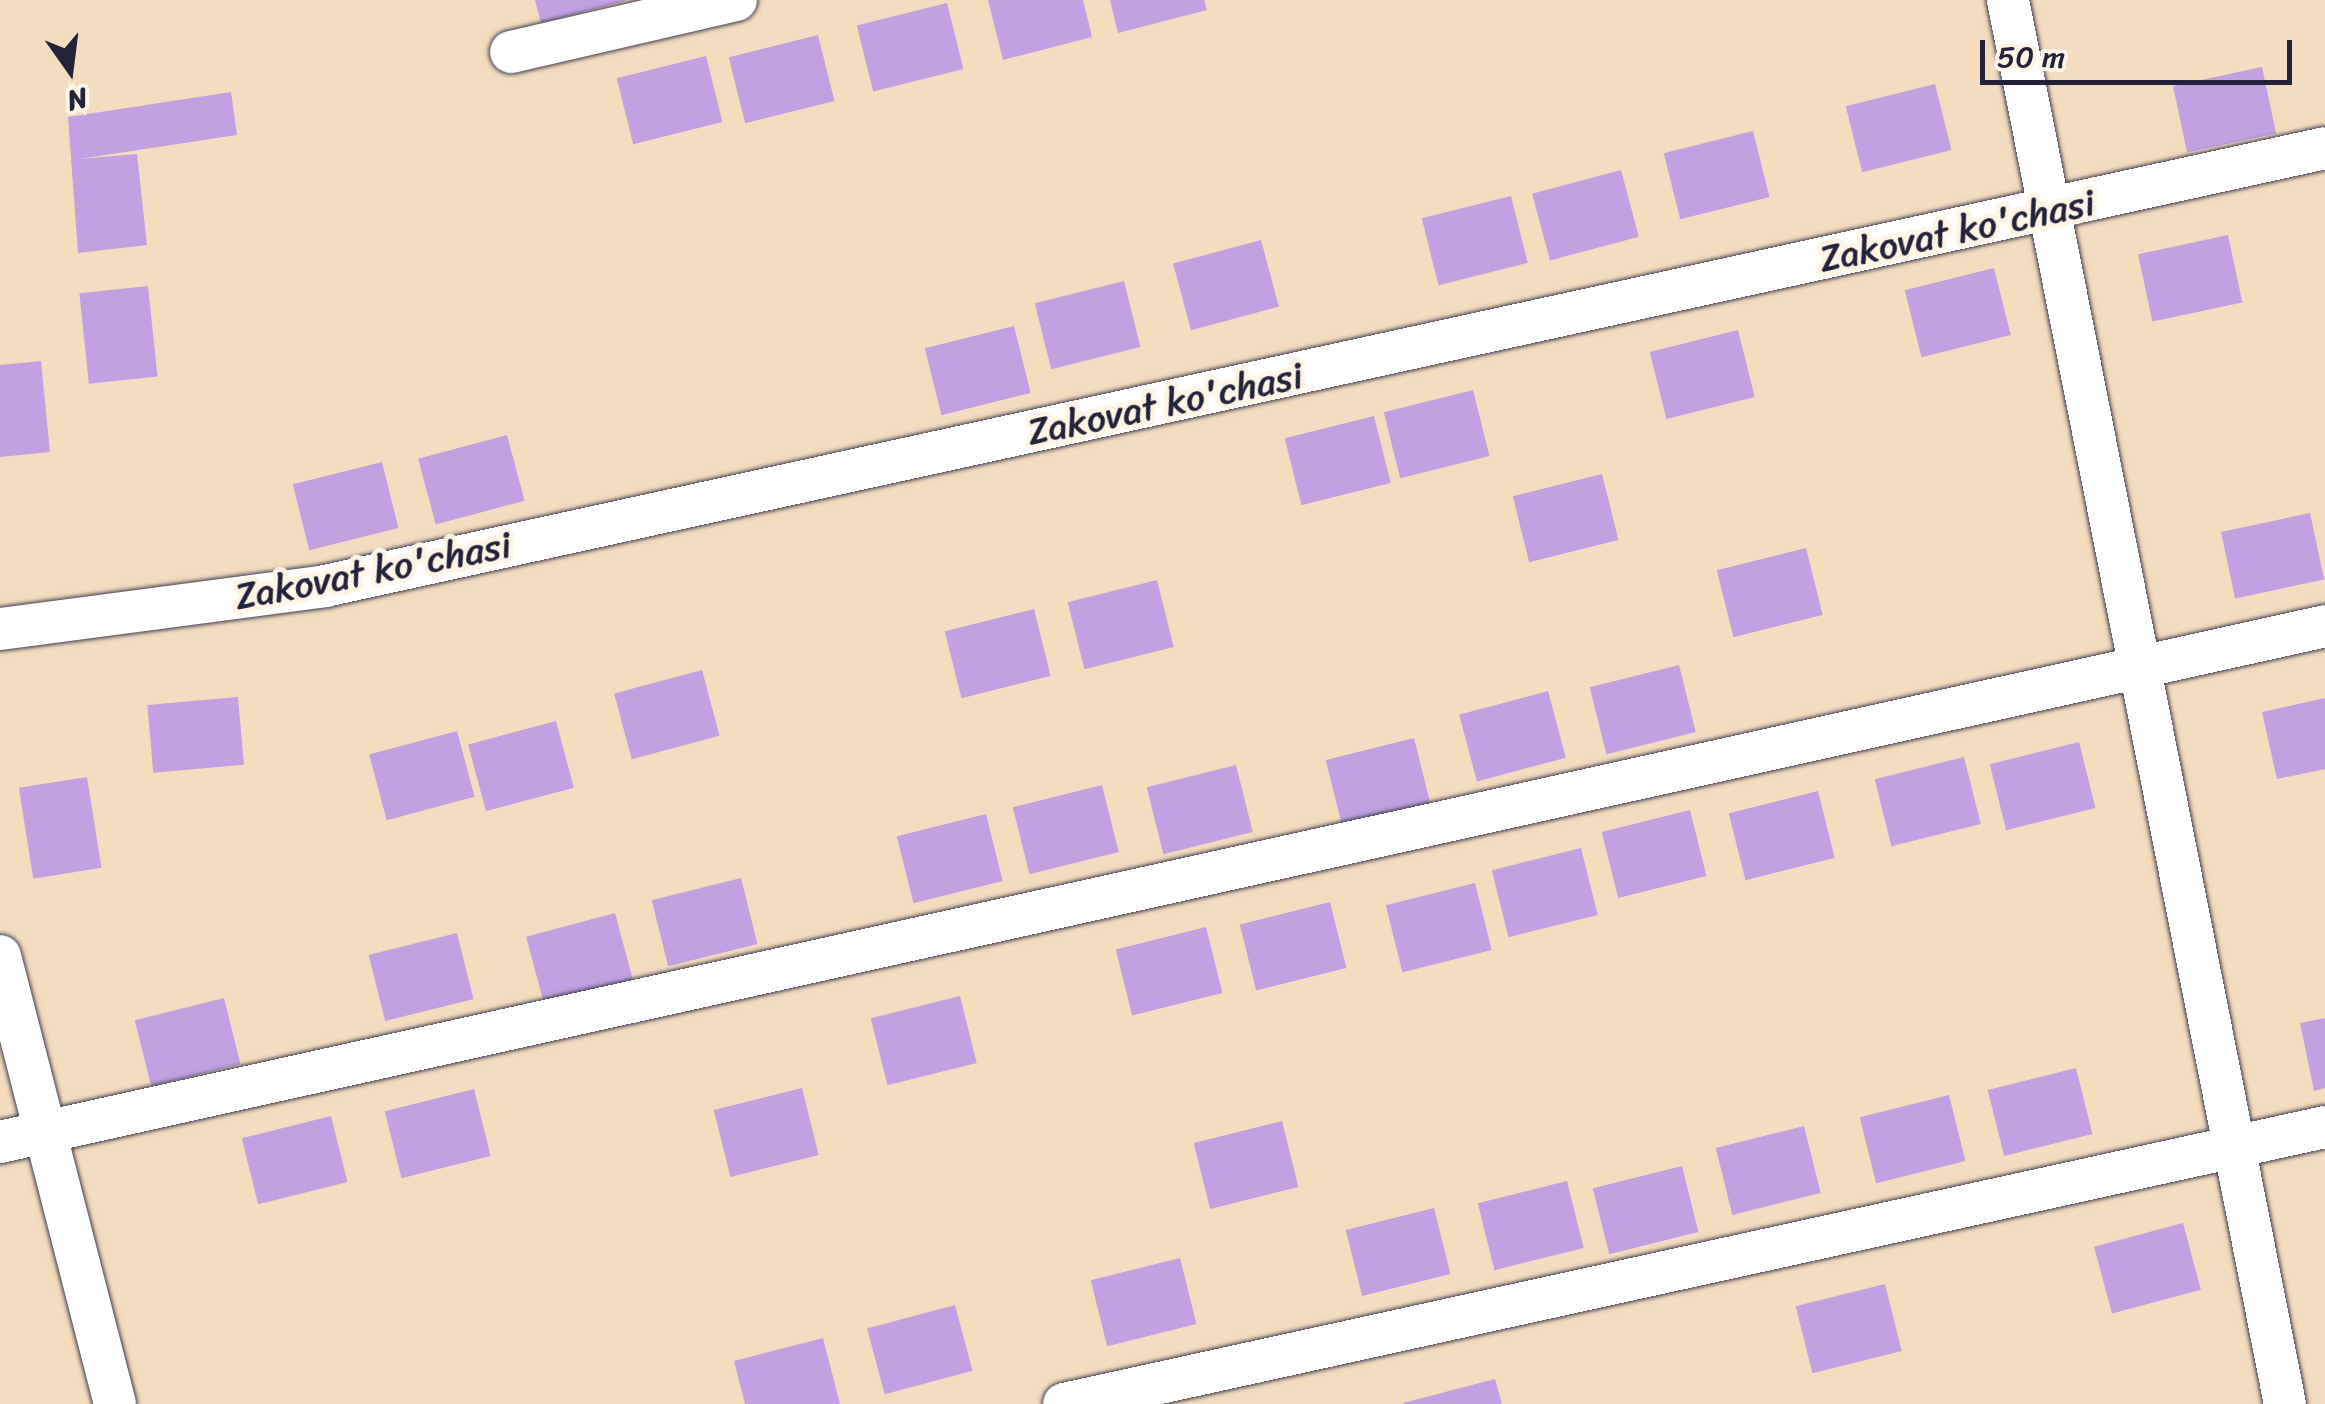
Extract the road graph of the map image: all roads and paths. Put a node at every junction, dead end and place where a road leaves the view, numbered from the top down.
1 (736, 0) edge
2 (2008, 0) edge
3 (511, 52) dead end
4 (2325, 148) edge
5 (2050, 211) junction
6 (2325, 626) edge
7 (0, 629) edge
8 (2137, 665) junction
9 (0, 956) edge
10 (2325, 1127) edge
11 (50, 1134) junction
12 (0, 1142) edge
13 (2237, 1144) junction
14 (115, 1404) edge
15 (1064, 1404) edge
16 (2285, 1404) edge

1 - 3 street
2 - 5 street
4 - 5 street, Zakovat ko'chasi
5 - 7 street, Zakovat ko'chasi
5 - 8 street
6 - 8 street
8 - 11 street
8 - 13 street
9 - 11 street
10 - 13 street
11 - 12 street
11 - 14 street
13 - 15 street
13 - 16 street

